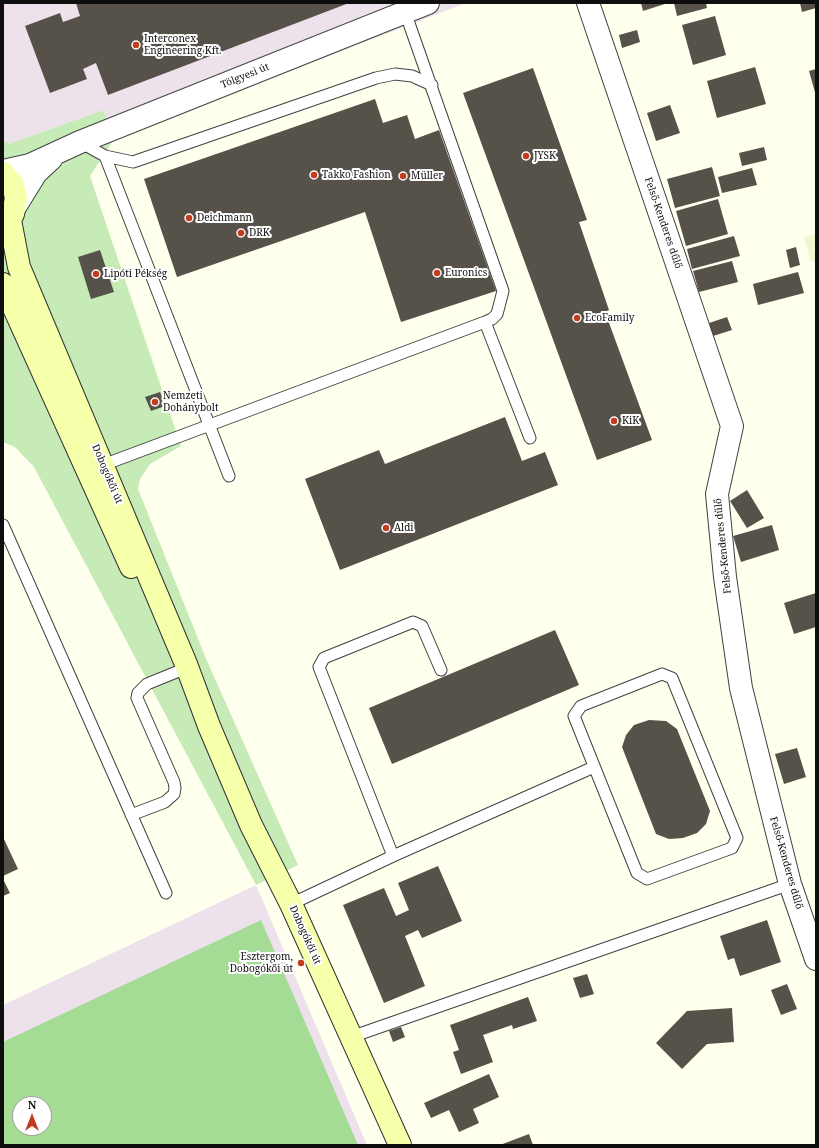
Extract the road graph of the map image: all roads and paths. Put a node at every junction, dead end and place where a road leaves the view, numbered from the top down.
1 (428, 3) edge
2 (588, 3) edge
3 (403, 8) edge
4 (432, 85) junction
5 (71, 146) junction
6 (105, 156) junction
7 (3, 172) edge
8 (10, 218) edge
9 (3, 284) edge
10 (485, 322) junction
11 (208, 424) junction
12 (530, 438) dead end
13 (103, 465) junction
14 (229, 476) dead end
15 (3, 525) edge
16 (441, 670) dead end
17 (179, 671) junction
18 (208, 726) junction
19 (594, 767) junction
20 (131, 815) junction
21 (393, 856) junction
22 (790, 884) junction
23 (166, 893) dead end
24 (292, 904) junction
25 (816, 959) edge
26 (351, 1037) junction
27 (400, 1145) edge

1 - 3 street, Tölgyesi út
2 - 22 street, Felső-Kenderes dűlő
3 - 4 lane
3 - 5 street, Tölgyesi út
4 - 6 lane
4 - 10 lane
5 - 6 lane
5 - 7 street, Tölgyesi út
5 - 8 street, Tölgyesi út
6 - 11 lane
7 - 8 main road, Dobogókői út
8 - 13 main road, Dobogókői út
9 - 17 main road, Dobogókői út
10 - 11 lane
10 - 12 lane
11 - 13 lane
11 - 14 lane
13 - 18 main road, Dobogókői út
15 - 20 lane
16 - 21 lane
17 - 18 main road, Dobogókői út
17 - 20 lane
18 - 24 main road, Dobogókői út
19 - 19 lane
19 - 21 lane
20 - 23 lane
21 - 24 lane
22 - 25 street, Felső-Kenderes dűlő
22 - 26 lane
24 - 26 main road, Dobogókői út
26 - 27 main road, Dobogókői út

